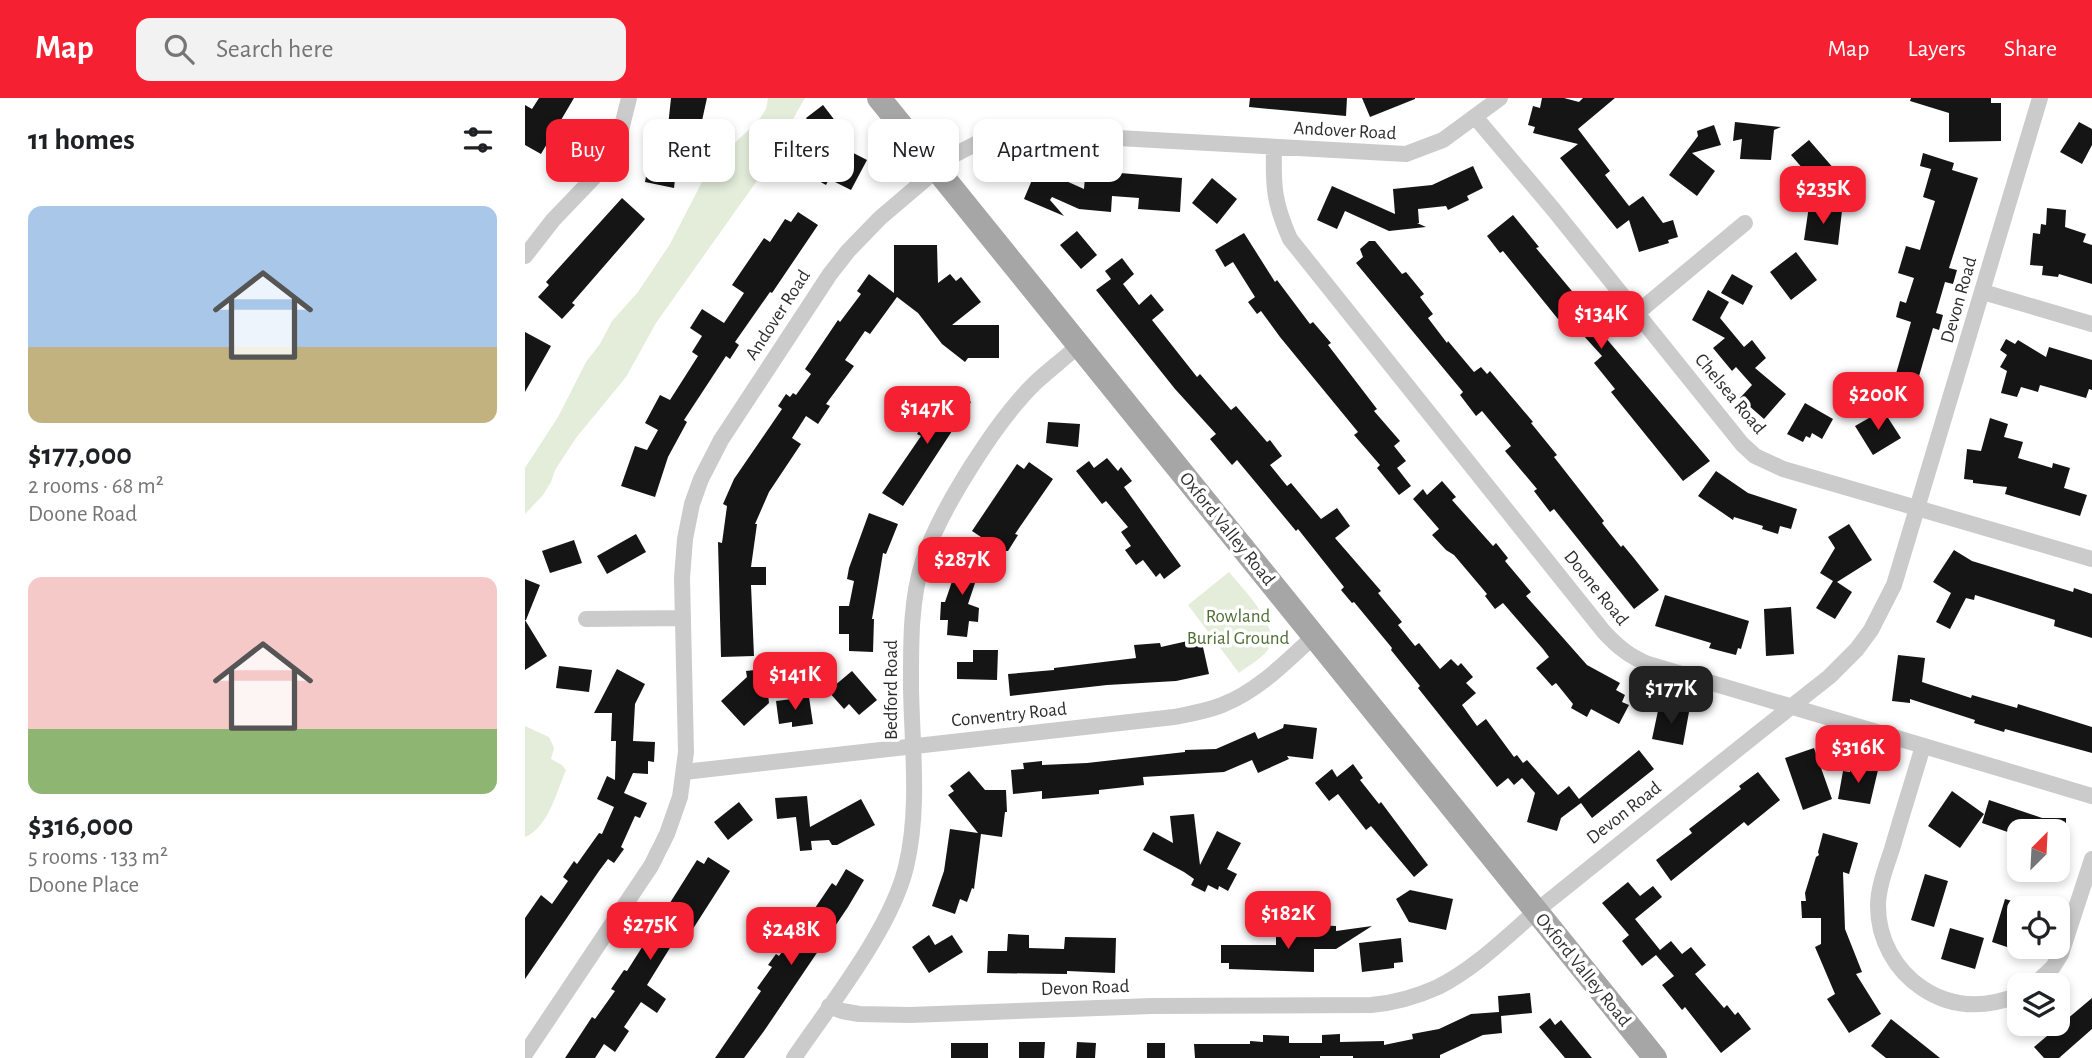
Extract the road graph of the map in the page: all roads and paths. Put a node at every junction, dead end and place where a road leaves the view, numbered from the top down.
1 (629, 98) edge
2 (879, 98) edge
3 (1500, 98) edge
4 (2040, 98) edge
5 (1476, 118) junction
6 (896, 119) edge
7 (1274, 148) junction
8 (959, 152) edge
9 (922, 182) edge
10 (947, 182) edge
11 (1745, 223) dead end
12 (525, 256) edge
13 (1983, 292) junction
14 (1637, 313) junction
15 (2092, 324) edge
16 (1079, 345) junction
17 (1919, 508) junction
18 (2092, 559) edge
19 (683, 618) junction
20 (586, 619) dead end
21 (1314, 636) junction
22 (1791, 707) junction
23 (912, 746) junction
24 (1923, 746) junction
25 (684, 772) junction
26 (2092, 796) edge
27 (2092, 859) edge
28 (1535, 911) junction
29 (2047, 973) edge
30 (2007, 999) edge
31 (829, 1006) junction
32 (525, 1054) edge
33 (793, 1058) edge
34 (1655, 1058) edge

1 - 12 street
2 - 6 main road, Oxford Valley Road
3 - 5 street, Andover Road
4 - 13 street, Devon Road
5 - 7 street, Andover Road
5 - 14 street, Chelsea Road
7 - 8 street, Andover Road
7 - 22 street, Doone Road
9 - 19 street, Andover Road
10 - 16 main road, Oxford Valley Road
11 - 14 street
13 - 15 street
13 - 17 street, Devon Road
14 - 17 street, Chelsea Road
16 - 21 main road, Oxford Valley Road
16 - 23 street, Bedford Road
17 - 18 street, Chelsea Road
17 - 22 street, Devon Road
19 - 20 street
19 - 25 street, Andover Road
21 - 23 street, Conventry Road
21 - 28 main road, Oxford Valley Road
22 - 24 street, Doone Road
22 - 28 street, Devon Road
23 - 25 street, Conventry Road
23 - 31 street, Bedford Road
24 - 26 street, Doone Road
24 - 30 street
25 - 32 street, Andover Road
27 - 29 street
28 - 31 street, Devon Road
28 - 34 main road, Oxford Valley Road
31 - 33 street, Bedford Road

